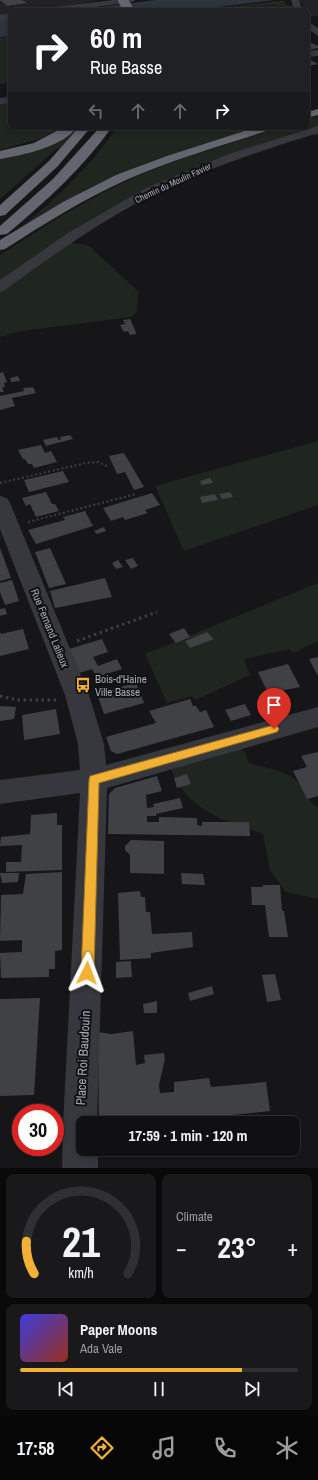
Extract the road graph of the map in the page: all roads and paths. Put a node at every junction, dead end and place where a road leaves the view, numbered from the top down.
1 (132, 0) edge
2 (283, 1) edge
3 (70, 8) edge
4 (224, 8) edge
5 (318, 129) edge
6 (67, 130) edge
7 (82, 130) edge
8 (104, 130) edge
9 (259, 130) edge
10 (0, 155) edge
11 (0, 212) edge
12 (0, 233) edge
13 (0, 246) edge
14 (0, 287) edge
15 (109, 467) dead end
16 (0, 483) edge
17 (136, 494) dead end
18 (0, 503) edge
19 (10, 527) junction
20 (157, 612) dead end
21 (58, 648) junction
22 (77, 695) junction
23 (0, 696) edge
24 (318, 717) edge
25 (94, 780) junction
26 (0, 792) edge
27 (80, 1168) edge

1 - 3 street
2 - 4 path
5 - 14 street, Chemin du Moulin Favier
6 - 10 highway
7 - 11 highway
8 - 12 highway
9 - 13 highway
15 - 16 path
17 - 19 path
18 - 19 street, Rue Fernand Lalieux
19 - 21 street, Rue Fernand Lalieux
20 - 21 path
21 - 22 street, Rue Fernand Lalieux
22 - 23 path
22 - 25 street, Rue Fernand Lalieux
24 - 25 street
25 - 26 street
25 - 27 street, Place Roi Baudouin

